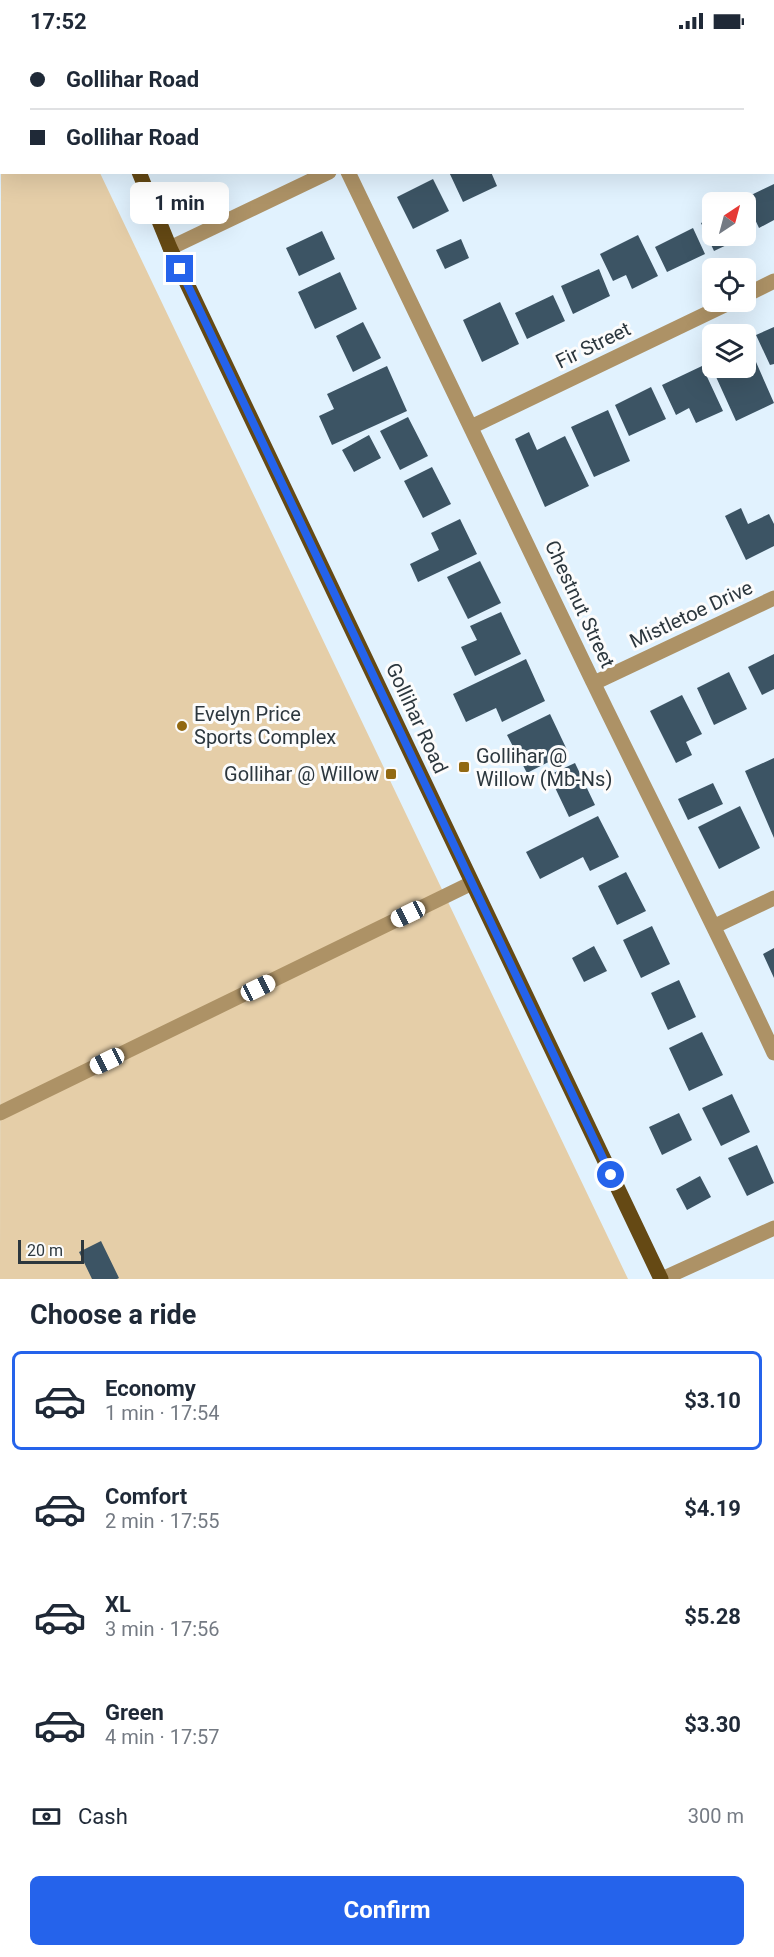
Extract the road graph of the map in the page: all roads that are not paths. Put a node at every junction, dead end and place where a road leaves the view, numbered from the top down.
1 (140, 174) edge
2 (325, 174) edge
3 (349, 174) edge
4 (170, 248) junction
5 (774, 281) edge
6 (756, 290) edge
7 (710, 312) edge
8 (473, 426) junction
9 (774, 598) edge
10 (594, 683) junction
11 (472, 883) junction
12 (774, 898) edge
13 (715, 926) junction
14 (774, 1053) edge
15 (0, 1113) edge
16 (774, 1228) edge
17 (661, 1279) edge

1 - 4 main road, Gollihar Road
2 - 4 street
3 - 8 street, Chestnut Street
4 - 11 main road, Gollihar Road
5 - 6 street
7 - 8 street, Fir Street
8 - 10 street, Chestnut Street
9 - 10 street, Mistletoe Drive
10 - 13 street, Chestnut Street
11 - 15 street
11 - 17 main road, Gollihar Road
12 - 13 street
13 - 14 street, Chestnut Street
16 - 17 street

